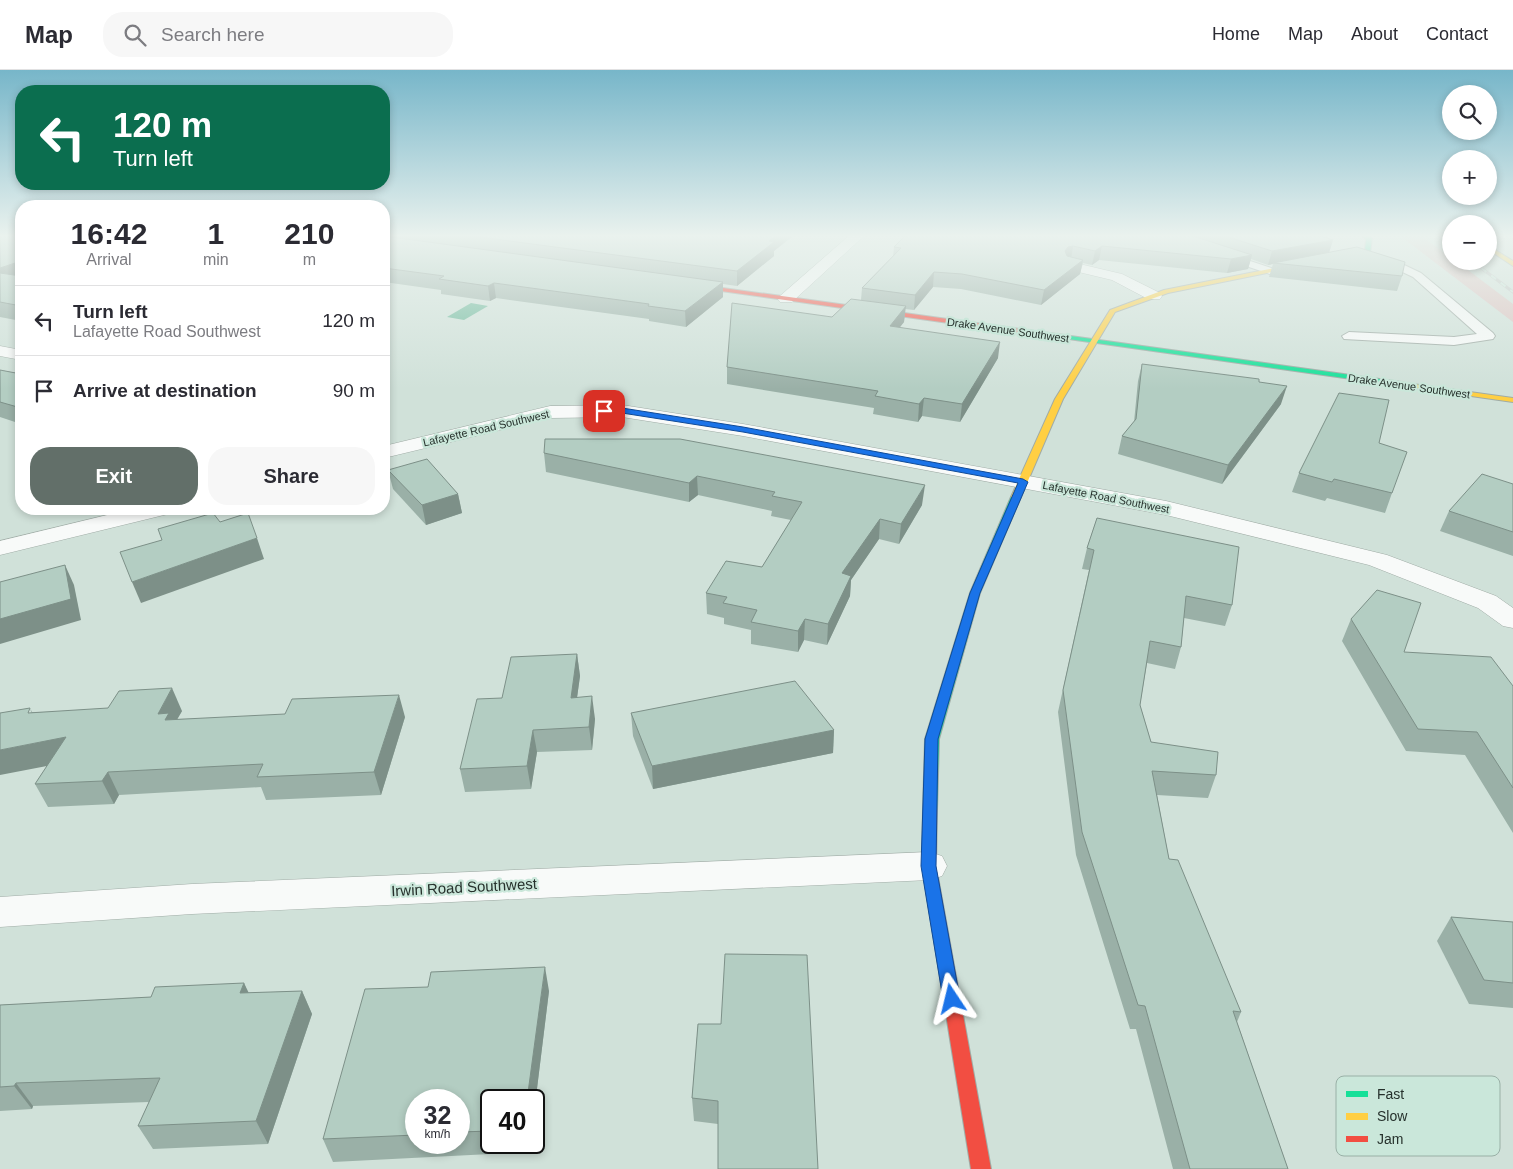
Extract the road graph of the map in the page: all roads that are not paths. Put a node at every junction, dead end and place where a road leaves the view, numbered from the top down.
1 (695, 286) edge
2 (800, 286) edge
3 (1134, 286) edge
4 (1191, 286) edge
5 (1430, 286) edge
6 (1154, 296) junction
7 (786, 299) junction
8 (1349, 336) dead end
9 (1094, 342) junction
10 (0, 351) edge
11 (15, 354) edge
12 (1513, 400) edge
13 (390, 451) edge
14 (1023, 482) junction
15 (135, 515) edge
16 (0, 548) edge
17 (1513, 620) edge
18 (929, 866) junction
19 (0, 912) edge
20 (981, 1169) edge

1 - 7 street, Drake Avenue Southwest
2 - 7 street
3 - 6 street
4 - 6 street
5 - 8 lane
6 - 9 street
7 - 9 street, Drake Avenue Southwest
9 - 12 street, Drake Avenue Southwest
9 - 14 street
10 - 11 street
13 - 14 street, Lafayette Road Southwest
14 - 17 street, Lafayette Road Southwest
14 - 18 street
15 - 16 street
18 - 19 street, Irwin Road Southwest
18 - 20 street

